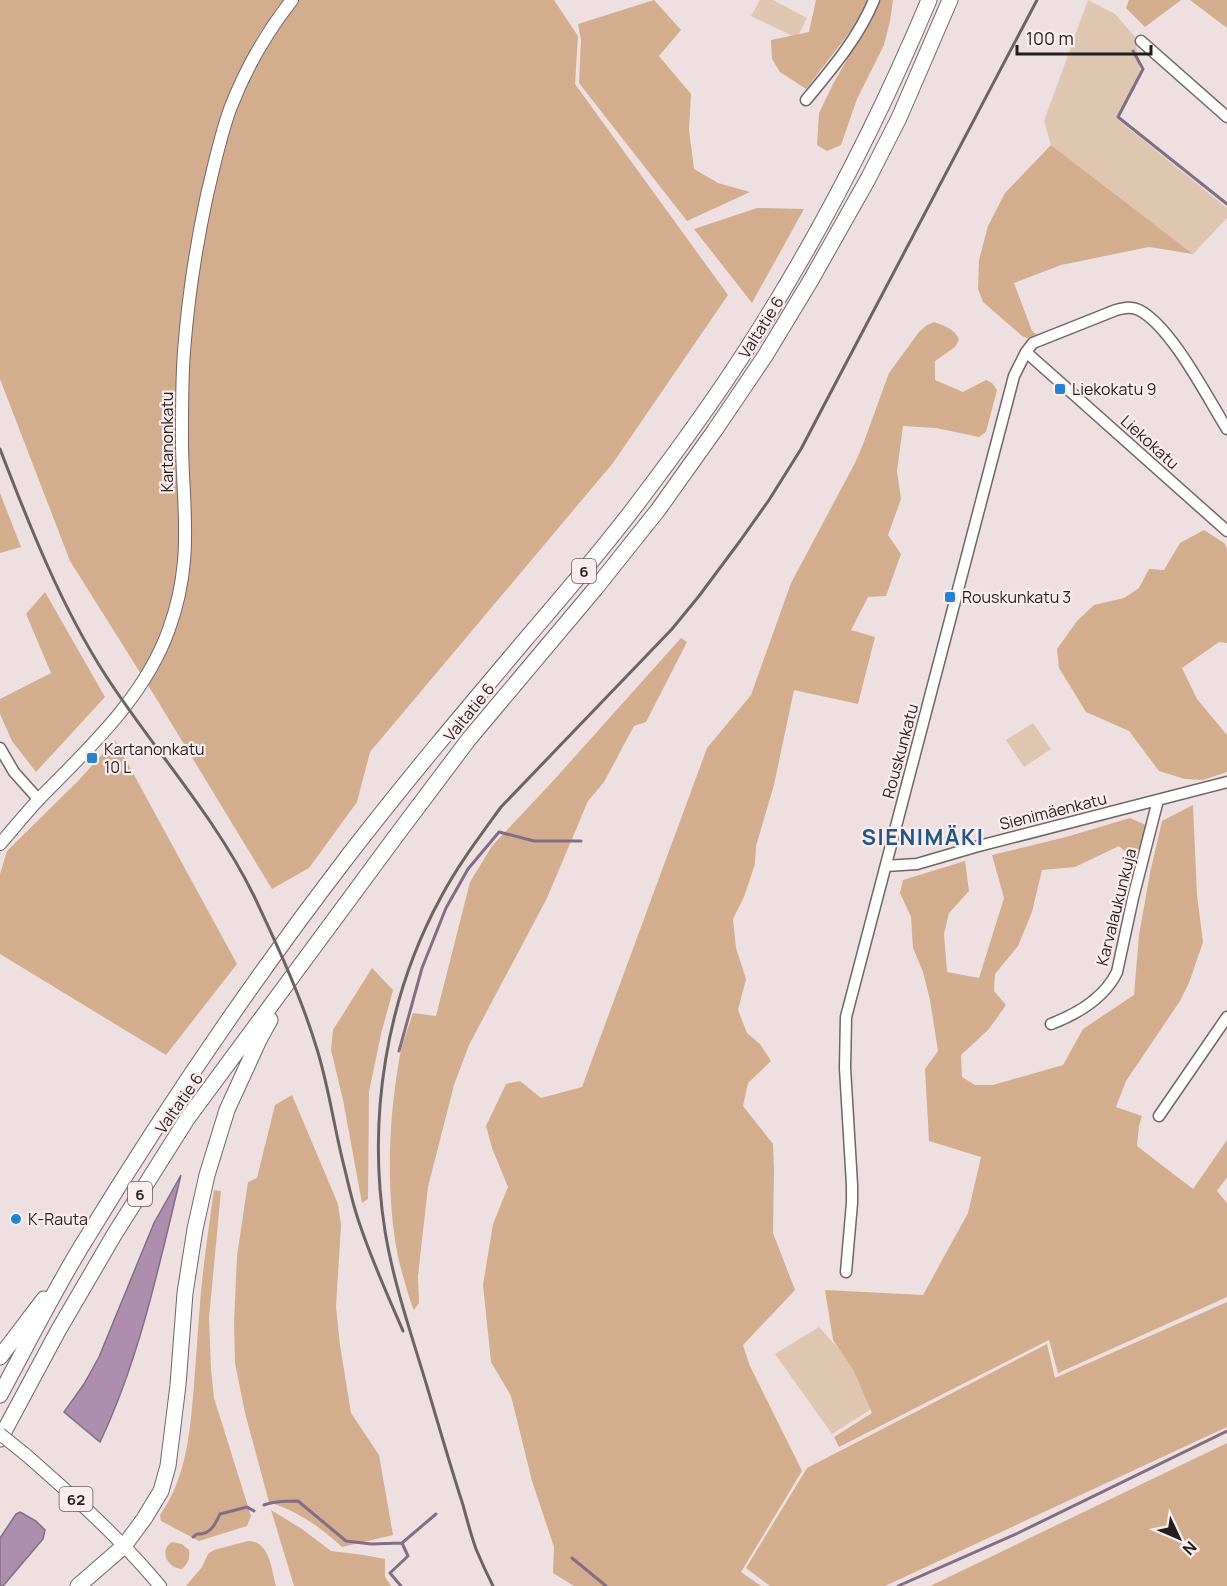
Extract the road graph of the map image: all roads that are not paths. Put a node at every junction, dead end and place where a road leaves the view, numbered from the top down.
1 (292, 0) edge
2 (874, 0) edge
3 (921, 0) edge
4 (929, 0) edge
5 (950, 0) edge
6 (960, 0) edge
7 (1141, 41) dead end
8 (929, 49) junction
9 (806, 100) dead end
10 (1227, 117) edge
11 (862, 149) junction
12 (1026, 352) junction
13 (1227, 429) edge
14 (1227, 531) edge
15 (0, 748) edge
16 (1227, 782) edge
17 (39, 800) junction
18 (1158, 800) junction
19 (0, 844) edge
20 (886, 866) junction
21 (302, 963) junction
22 (1227, 1017) edge
23 (1051, 1024) dead end
24 (1159, 1116) dead end
25 (79, 1250) junction
26 (846, 1272) dead end
27 (0, 1357) edge
28 (0, 1395) edge
29 (0, 1434) edge
30 (0, 1439) edge
31 (124, 1546) junction
32 (78, 1586) edge
33 (160, 1586) edge

1 - 17 main road, Kartanonkatu
2 - 9 street
3 - 11 highway
4 - 11 highway, Valtatie 6 / 6
5 - 8 highway, Valtatie 6 / 6
6 - 8 highway
7 - 10 street
8 - 21 highway, Valtatie 6 / 6
11 - 25 highway, Valtatie 6 / 6
12 - 13 street
12 - 14 street, Liekokatu
12 - 20 street, Rouskunkatu
15 - 17 street
16 - 18 street, Sienimäenkatu
17 - 19 main road, Kartanonkatu
18 - 20 street, Sienimäenkatu
18 - 23 street, Karvalaukunkuja
20 - 26 street, Rouskunkatu
21 - 30 highway, Valtatie 6 / 6
21 - 31 highway
22 - 24 street
25 - 27 highway
25 - 28 highway, Valtatie 6 / 6
29 - 31 main road, 62, bridge
31 - 32 highway
31 - 33 main road

